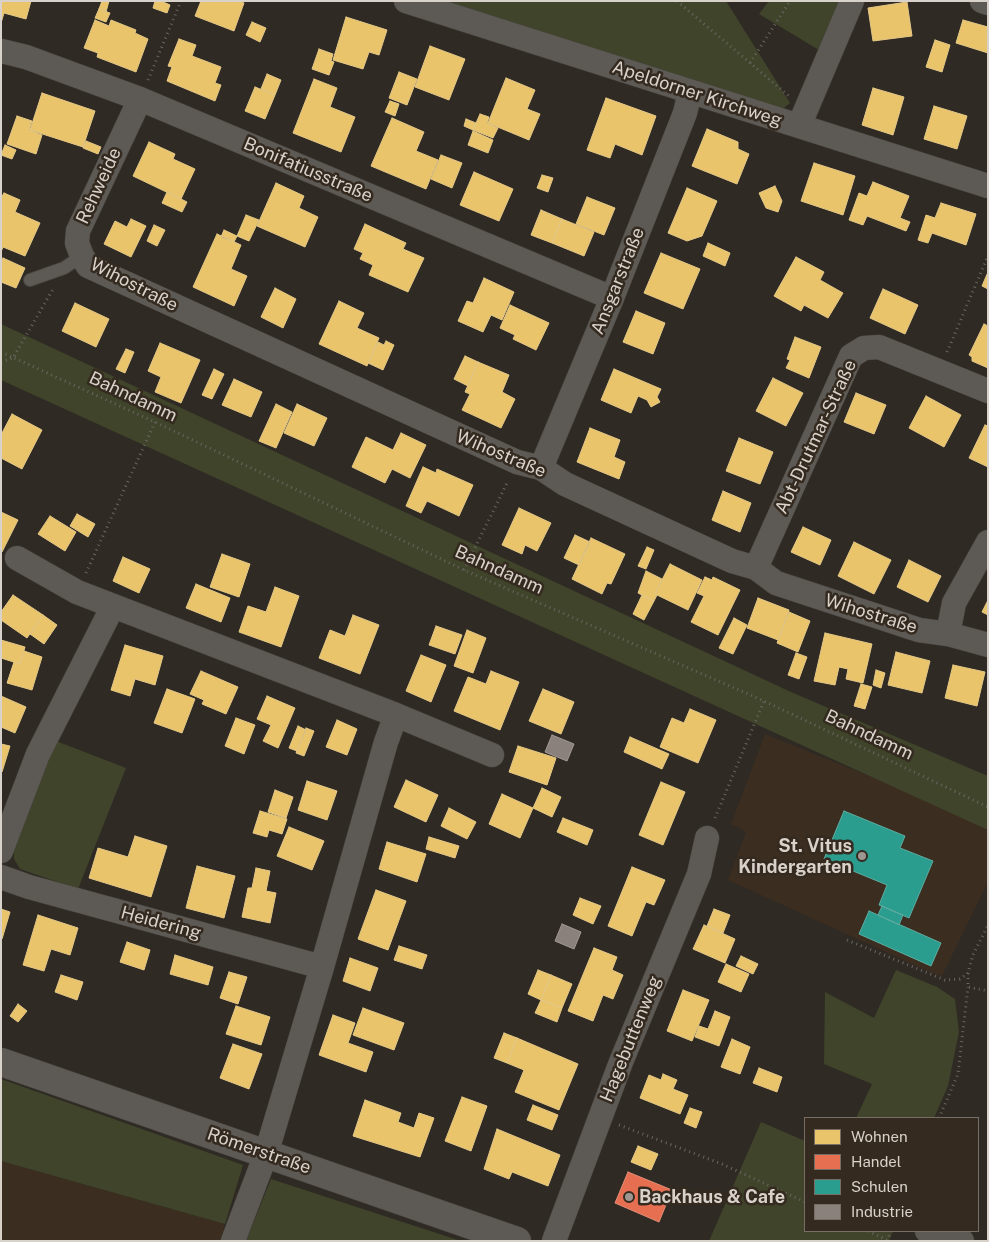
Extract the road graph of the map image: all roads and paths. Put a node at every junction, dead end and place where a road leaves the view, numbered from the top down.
1 (181, 1) edge
2 (406, 1) edge
3 (677, 1) edge
4 (790, 1) edge
5 (852, 1) edge
6 (982, 1) edge
7 (988, 3) edge
8 (1, 51) edge
9 (750, 63) junction
10 (690, 92) junction
11 (140, 99) junction
12 (801, 120) junction
13 (988, 186) edge
14 (988, 256) edge
15 (73, 262) junction
16 (30, 280) dead end
17 (612, 298) junction
18 (1, 352) edge
19 (13, 358) junction
20 (1, 362) edge
21 (939, 371) junction
22 (988, 391) edge
23 (156, 422) junction
24 (517, 462) junction
25 (541, 468) junction
26 (988, 542) edge
27 (17, 558) dead end
28 (756, 568) junction
29 (464, 570) junction
30 (77, 592) junction
31 (113, 606) junction
32 (948, 634) junction
33 (988, 645) edge
34 (764, 701) junction
35 (396, 715) junction
36 (492, 755) dead end
37 (988, 807) edge
38 (707, 838) joint
39 (1, 851) edge
40 (1, 877) edge
41 (988, 925) edge
42 (847, 940) dead end
43 (322, 967) junction
44 (968, 973) junction
45 (968, 987) junction
46 (988, 991) edge
47 (1, 1062) edge
48 (939, 1117) edge
49 (600, 1118) junction
50 (266, 1154) junction
51 (804, 1202) edge
52 (870, 1232) edge
53 (930, 1232) edge
54 (887, 1240) edge
55 (233, 1241) edge
56 (517, 1241) edge
57 (554, 1241) edge
58 (962, 1241) edge

1 - 11 path
2 - 10 street, Apeldorner Kirchweg
3 - 9 path
4 - 9 path
5 - 12 street
6 - 7 street
8 - 11 street, Bonifatiusstraße
9 - 12 path
10 - 12 street, Apeldorner Kirchweg
10 - 17 street, Ansgarstraße
11 - 15 street, Rehweide
11 - 17 street, Bonifatiusstraße
12 - 13 street, Apeldorner Kirchweg
14 - 21 path
15 - 16 lane
15 - 19 path
15 - 24 street, Wihostraße
17 - 25 street, Ansgarstraße
18 - 19 path, Bahndamm
19 - 20 path
19 - 23 path, Bahndamm
21 - 22 street, Abt-Drutmar-Straße
21 - 28 street, Abt-Drutmar-Straße
23 - 29 path, Bahndamm
23 - 30 path
24 - 25 street, Wihostraße
24 - 29 path
25 - 28 street, Wihostraße
26 - 32 street
27 - 30 street
28 - 32 street, Wihostraße
29 - 34 path, Bahndamm
30 - 31 street
31 - 35 street
31 - 39 street
32 - 33 street, Wihostraße
34 - 37 path, Bahndamm
34 - 38 path
35 - 36 street
35 - 43 street
38 - 49 street, Hagebuttenweg
40 - 43 street, Heidering
41 - 44 path
42 - 44 path
43 - 50 street
44 - 45 path
45 - 46 path
45 - 48 path
47 - 50 street, Römerstraße
49 - 51 path
49 - 57 street, Hagebuttenweg
50 - 55 street
50 - 56 street, Römerstraße
52 - 54 path
53 - 58 street

